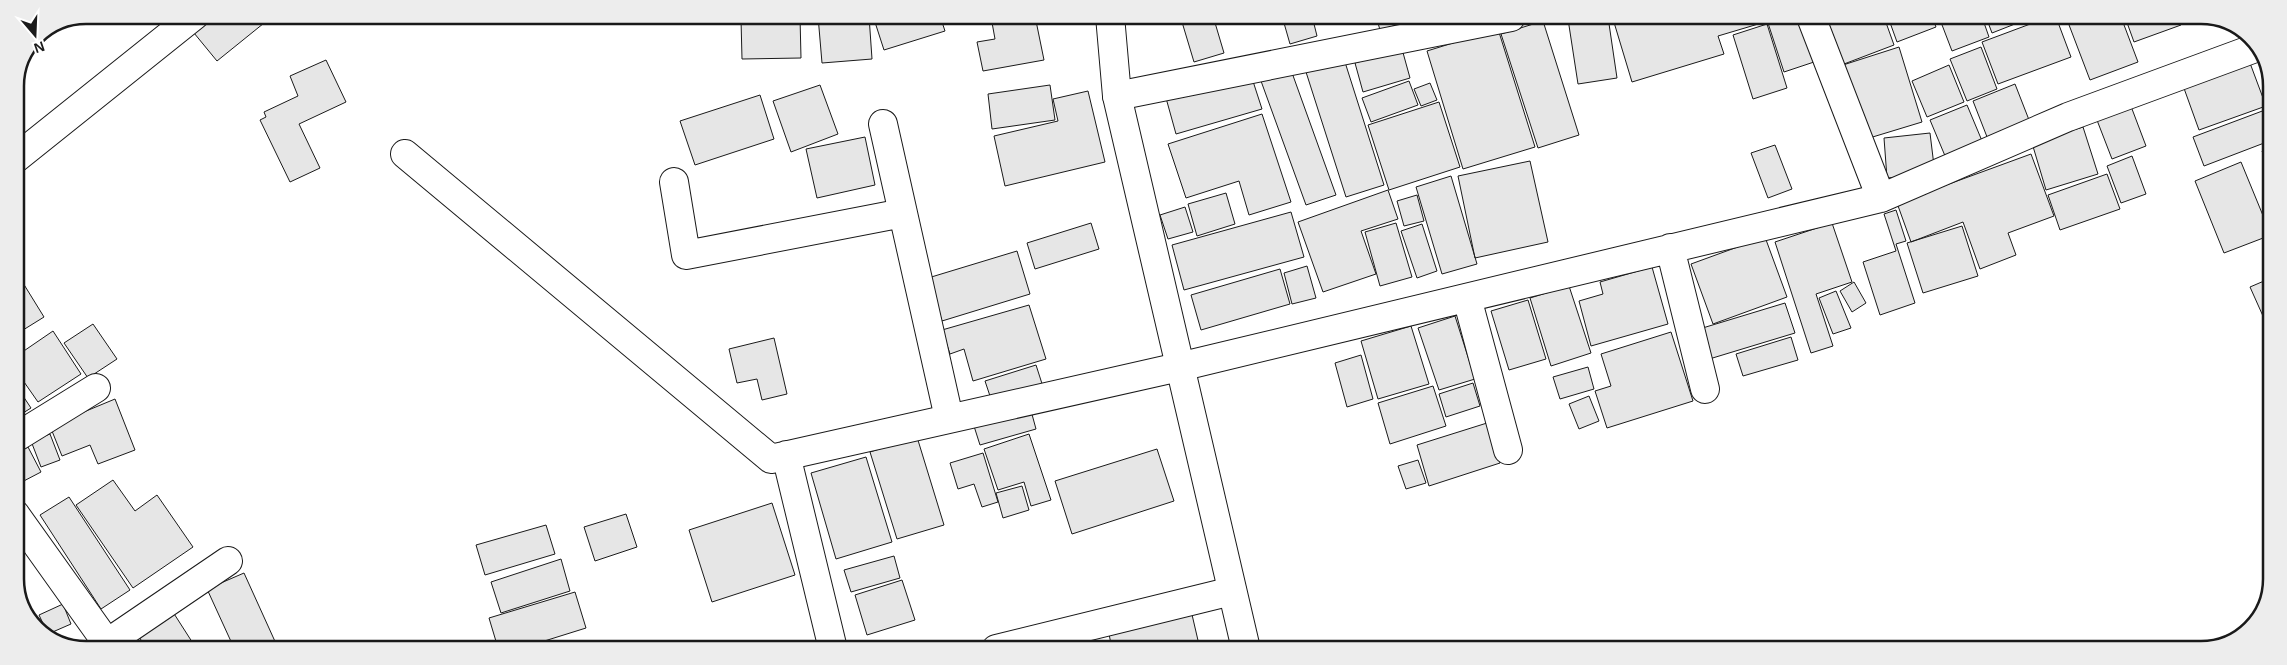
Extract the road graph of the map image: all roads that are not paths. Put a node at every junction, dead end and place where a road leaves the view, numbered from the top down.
1 (183, 24) edge
2 (1111, 24) edge
3 (1472, 24) edge
4 (1814, 24) edge
5 (2252, 49) edge
6 (1117, 96) junction
7 (883, 124) dead end
8 (24, 152) edge
9 (405, 154) dead end
10 (674, 182) dead end
11 (1881, 198) junction
12 (903, 213) junction
13 (1670, 248) junction
14 (1466, 298) junction
15 (1179, 367) junction
16 (96, 388) dead end
17 (1705, 389) dead end
18 (949, 418) junction
19 (24, 432) edge
20 (1508, 450) dead end
21 (786, 455) junction
22 (24, 527) edge
23 (228, 561) dead end
24 (1232, 591) junction
25 (101, 641) edge
26 (110, 641) edge
27 (831, 641) edge
28 (1029, 641) edge
29 (1244, 641) edge

1 - 8 street
2 - 6 street
3 - 6 street
4 - 11 street
5 - 11 street
6 - 15 street
7 - 12 street
9 - 21 street
10 - 12 street
11 - 13 street
12 - 18 street
13 - 14 street
13 - 17 street
14 - 15 street
14 - 20 street
15 - 18 street
15 - 24 street
16 - 19 street
18 - 21 street
21 - 27 street
22 - 25 street
23 - 26 street
24 - 28 street
24 - 29 street

